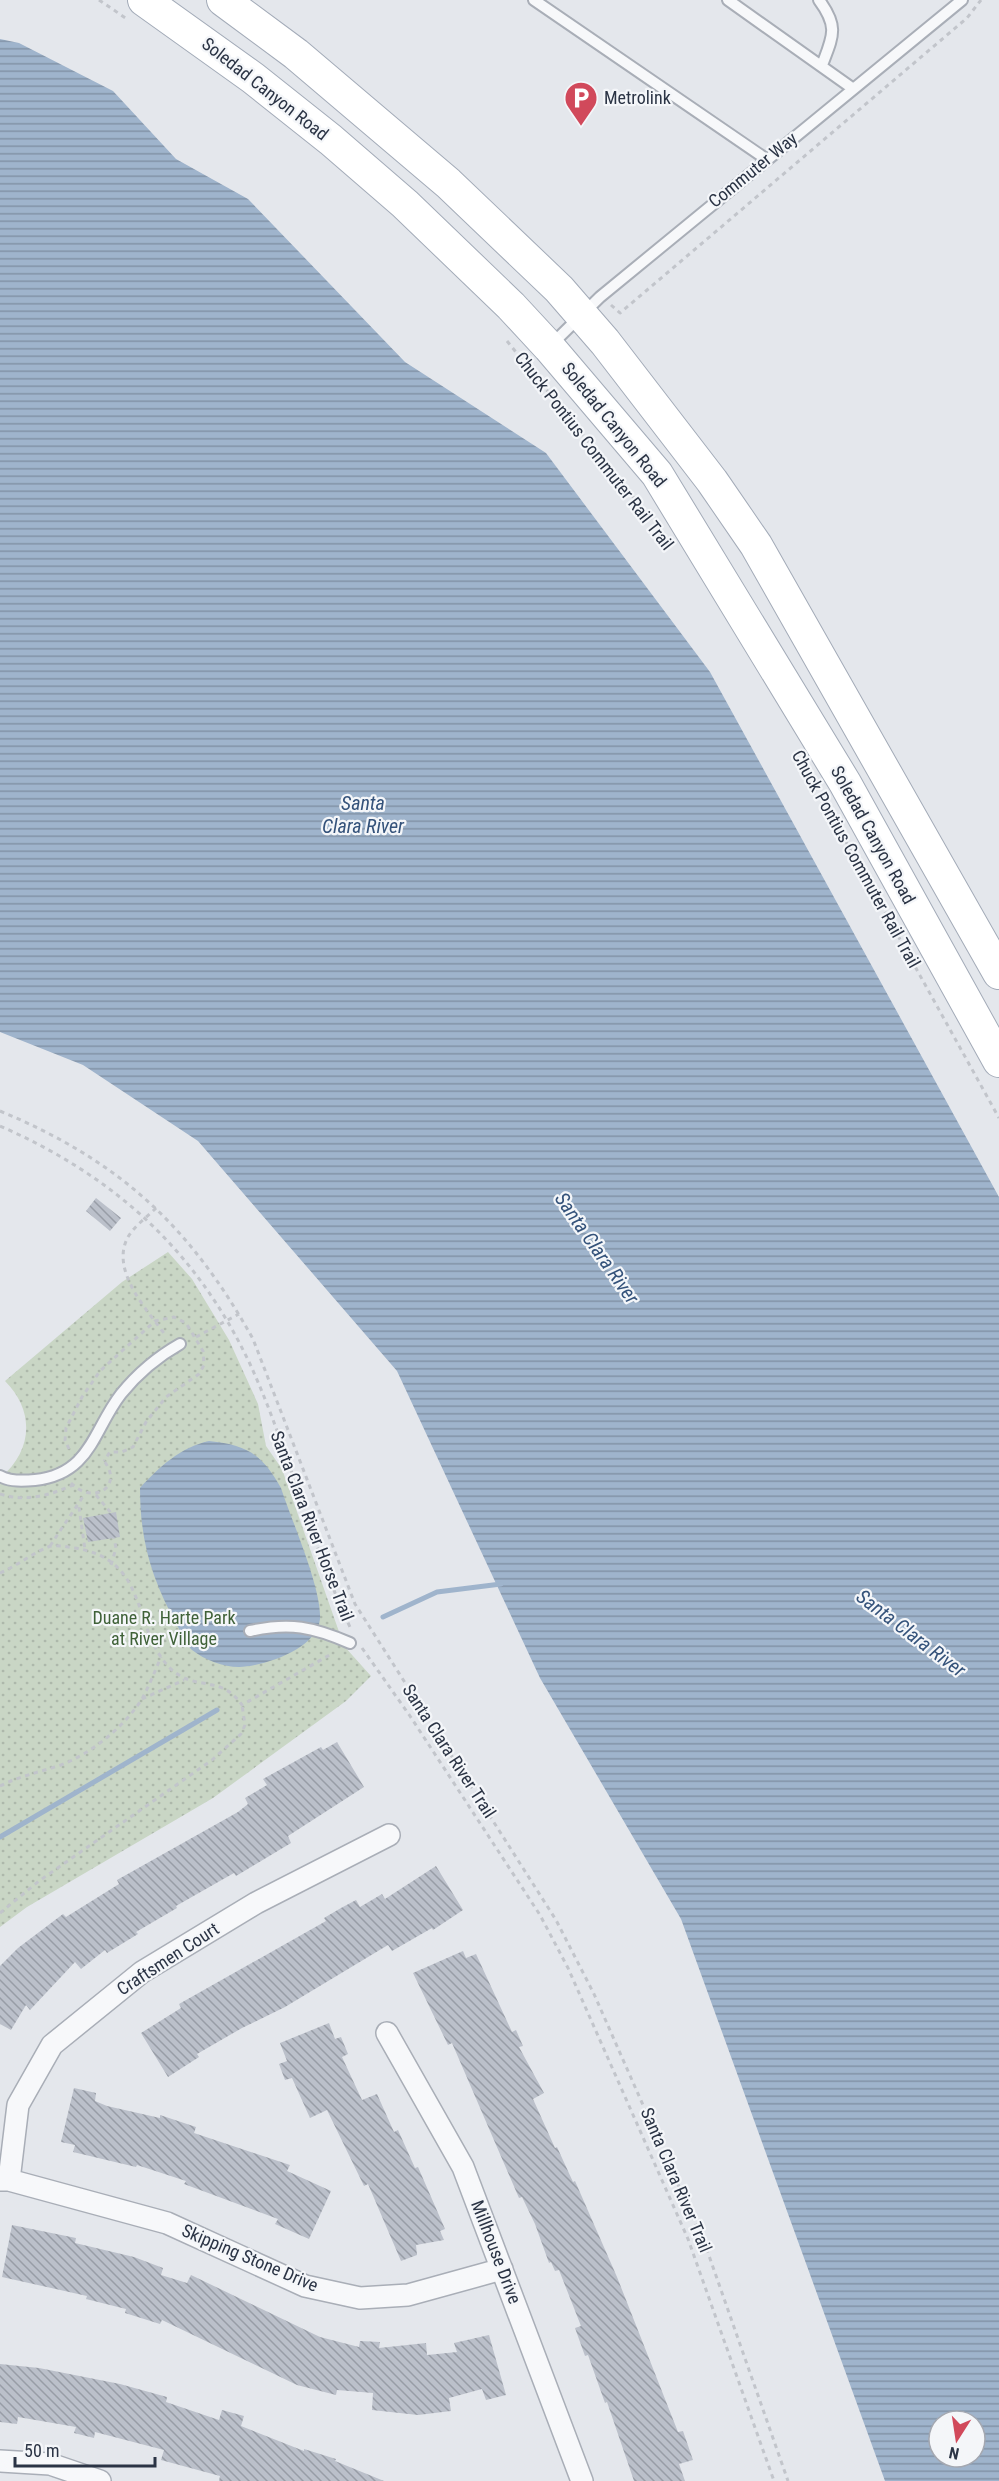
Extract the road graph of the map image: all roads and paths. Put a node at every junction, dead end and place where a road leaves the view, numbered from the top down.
1 (99, 0) edge
2 (223, 0) edge
3 (534, 0) edge
4 (728, 0) edge
5 (819, 0) edge
6 (962, 0) edge
7 (140, 13) edge
8 (822, 65) junction
9 (852, 88) junction
10 (766, 159) junction
11 (582, 315) junction
12 (504, 337) dead end
13 (549, 346) junction
14 (661, 531) dead end
15 (815, 786) dead end
16 (856, 804) junction
17 (999, 973) edge
18 (999, 989) edge
19 (999, 1061) edge
20 (0, 1112) edge
21 (999, 1118) edge
22 (0, 1126) edge
23 (156, 1208) junction
24 (146, 1218) junction
25 (239, 1314) junction
26 (227, 1321) junction
27 (180, 1344) junction
28 (101, 1458) dead end
29 (0, 1476) edge
30 (72, 1485) dead end
31 (84, 1494) junction
32 (96, 1495) junction
33 (78, 1505) junction
34 (111, 1514) dead end
35 (114, 1538) dead end
36 (50, 1546) junction
37 (85, 1550) junction
38 (111, 1564) junction
39 (0, 1574) edge
40 (250, 1630) dead end
41 (371, 1631) junction
42 (353, 1641) junction
43 (161, 1657) junction
44 (184, 1680) junction
45 (141, 1699) junction
46 (242, 1705) junction
47 (0, 1786) edge
48 (389, 1835) dead end
49 (0, 1913) edge
50 (387, 2033) dead end
51 (5, 2180) edge
52 (502, 2269) junction
53 (0, 2461) edge
54 (100, 2481) edge
55 (582, 2481) edge
56 (774, 2481) edge
57 (788, 2481) edge

1 - 7 path
2 - 11 main road
3 - 10 lane
4 - 8 lane
5 - 8 lane
6 - 9 lane, Commuter Way
7 - 13 main road, Soledad Canyon Road
8 - 9 lane
9 - 10 lane, Commuter Way
10 - 11 lane, Commuter Way
11 - 13 lane, Commuter Way
11 - 17 main road
12 - 14 path, Chuck Pontius Commuter Rail Trail
13 - 16 main road, Soledad Canyon Road
15 - 21 path, Chuck Pontius Commuter Rail Trail
16 - 18 main road
16 - 19 main road, Soledad Canyon Road
20 - 23 path, Santa Clara River Trail
22 - 24 path, Santa Clara River Horse Trail
23 - 24 path
23 - 25 path, Santa Clara River Trail
24 - 26 path, Santa Clara River Horse Trail
24 - 27 path
25 - 26 path
25 - 41 path, Santa Clara River Trail
26 - 27 path
26 - 42 path, Santa Clara River Horse Trail
27 - 29 lane
28 - 32 path
30 - 31 path
31 - 32 path
31 - 33 path
32 - 34 path
33 - 36 path
33 - 37 path
35 - 38 path
36 - 37 path
36 - 39 path
37 - 38 path
38 - 43 path
40 - 42 lane
41 - 42 path
41 - 57 path, Santa Clara River Trail
42 - 46 path
42 - 56 path, Santa Clara River Horse Trail
43 - 44 path
43 - 45 path
44 - 45 path
44 - 46 path
45 - 47 path
46 - 49 path
48 - 51 street, Craftsmen Court
50 - 52 street, Millhouse Drive
51 - 52 street, Skipping Stone Drive
52 - 55 street, Millhouse Drive
53 - 54 street

